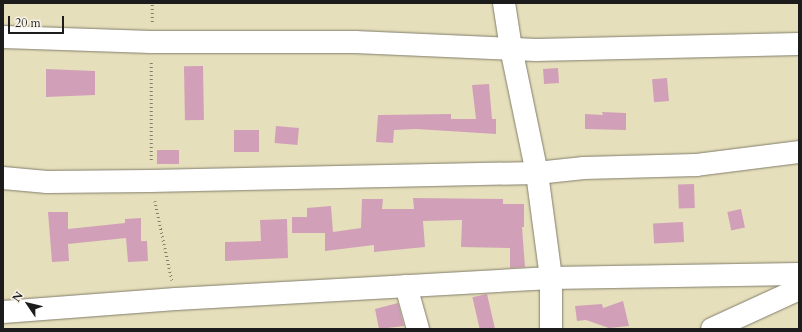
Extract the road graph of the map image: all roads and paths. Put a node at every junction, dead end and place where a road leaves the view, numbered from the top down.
1 (152, 3) edge
2 (504, 3) edge
3 (3, 36) edge
4 (151, 42) junction
5 (799, 44) edge
6 (511, 48) junction
7 (799, 152) edge
8 (537, 173) junction
9 (3, 178) edge
10 (150, 181) junction
11 (799, 274) edge
12 (551, 278) junction
13 (406, 286) junction
14 (799, 289) edge
15 (176, 299) junction
16 (3, 312) edge
17 (418, 329) edge
18 (551, 329) edge
19 (712, 329) edge

1 - 4 path
2 - 6 street
3 - 4 street
4 - 6 street
4 - 10 path
5 - 6 street
6 - 8 street
7 - 8 street
8 - 10 street
8 - 12 street
9 - 10 street
10 - 15 path
11 - 12 street
12 - 13 street
12 - 18 street
13 - 15 street
13 - 17 street
14 - 19 street
15 - 16 street

